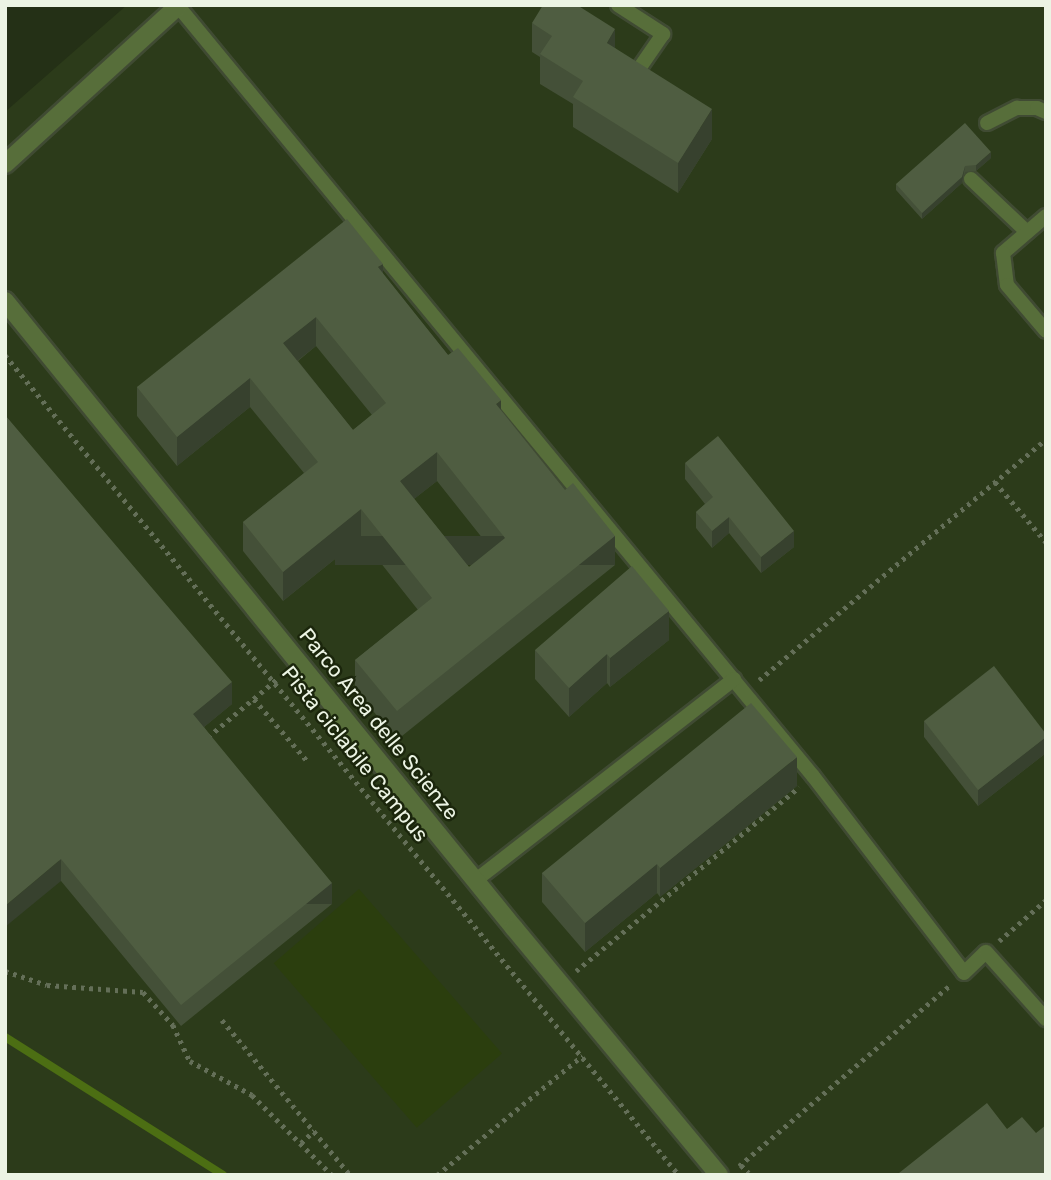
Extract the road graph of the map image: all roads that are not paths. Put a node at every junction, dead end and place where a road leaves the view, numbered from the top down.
1 (618, 5) edge
2 (179, 6) edge
3 (632, 79) edge
4 (1046, 112) edge
5 (987, 123) dead end
6 (5, 164) edge
7 (971, 179) dead end
8 (1046, 216) edge
9 (1027, 232) junction
10 (5, 301) edge
11 (1046, 331) edge
12 (734, 679) junction
13 (476, 880) junction
14 (1046, 1019) edge
15 (727, 1172) edge

1 - 3 lane
2 - 6 street
2 - 12 lane
4 - 5 lane
7 - 9 lane
8 - 9 lane
9 - 11 lane
10 - 13 street, Parco Area delle Scienze
12 - 13 lane
12 - 14 lane
13 - 15 street, Parco Area delle Scienze

